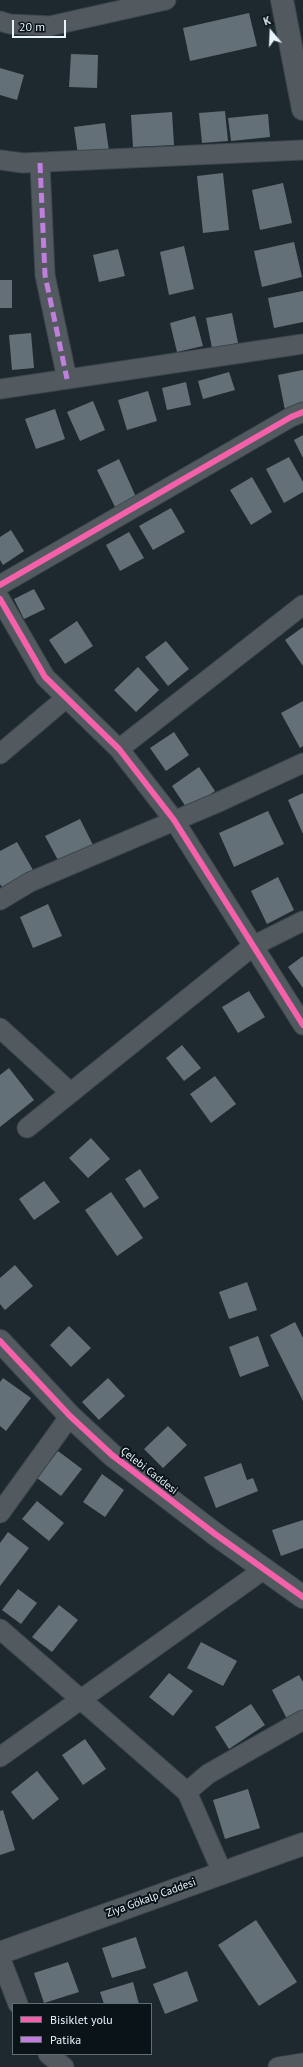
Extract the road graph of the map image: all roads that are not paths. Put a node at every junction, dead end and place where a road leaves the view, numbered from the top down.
1 (166, 0) edge
2 (282, 0) edge
3 (0, 21) edge
4 (303, 109) edge
5 (303, 150) edge
6 (0, 160) edge
7 (40, 163) junction
8 (303, 344) edge
9 (68, 379) junction
10 (0, 390) edge
11 (303, 412) edge
12 (0, 584) edge
13 (0, 599) edge
14 (303, 605) edge
15 (66, 698) junction
16 (119, 749) junction
17 (0, 754) edge
18 (303, 763) edge
19 (174, 820) junction
20 (0, 900) edge
21 (303, 921) edge
22 (253, 946) junction
23 (303, 1025) edge
24 (0, 1028) edge
25 (71, 1094) junction
26 (28, 1128) dead end
27 (0, 1342) edge
28 (70, 1416) junction
29 (0, 1513) edge
30 (263, 1570) junction
31 (303, 1597) edge
32 (0, 1629) edge
33 (81, 1700) junction
34 (303, 1720) edge
35 (0, 1757) edge
36 (186, 1792) junction
37 (303, 1844) edge
38 (222, 1872) junction
39 (0, 1953) edge
40 (0, 1957) edge
41 (18, 2003) edge
42 (49, 2055) edge
43 (303, 2063) edge
44 (64, 2067) edge
45 (278, 2067) edge

1 - 3 street
2 - 4 street
5 - 7 street
6 - 7 street
7 - 9 street
8 - 9 street
9 - 10 street
11 - 12 street
13 - 15 street
14 - 16 street
15 - 16 street
15 - 17 street
16 - 19 street
18 - 19 street
19 - 20 street
19 - 22 street
21 - 22 street
22 - 23 street
22 - 25 street
24 - 25 street
25 - 26 street
27 - 28 street, Çelebi Caddesi
28 - 29 street
28 - 30 street, Çelebi Caddesi
30 - 31 street, Çelebi Caddesi
30 - 33 street
32 - 33 street
33 - 35 street
33 - 36 street
34 - 36 street
36 - 38 street
37 - 38 street, Ziya Gökalp Caddesi
38 - 39 street, Ziya Gökalp Caddesi
40 - 41 street
42 - 44 street
43 - 45 street

